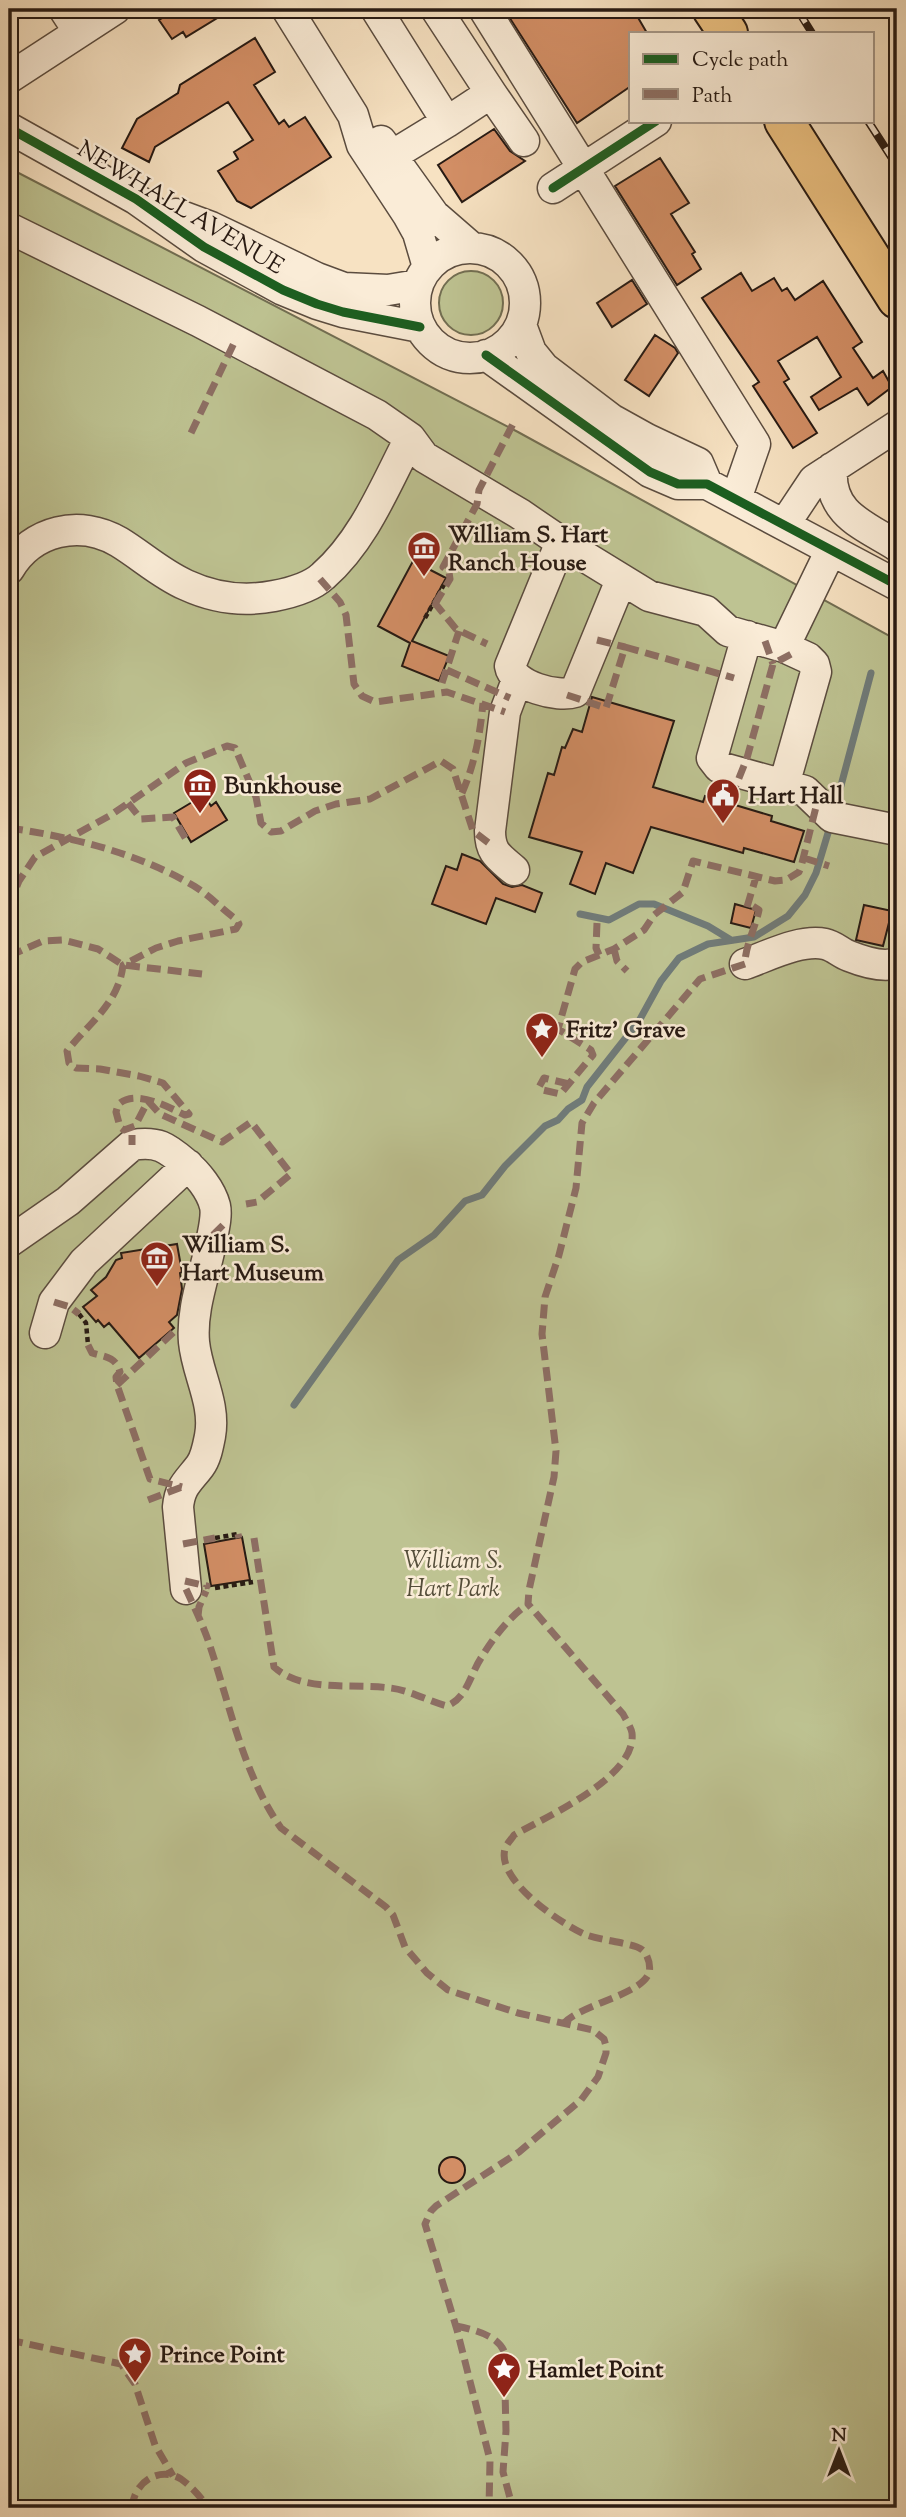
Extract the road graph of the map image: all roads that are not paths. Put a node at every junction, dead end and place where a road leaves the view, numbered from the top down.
1 (116, 9) edge
2 (286, 9) edge
3 (376, 9) edge
4 (436, 9) edge
5 (484, 9) edge
6 (712, 9) edge
7 (71, 21) edge
8 (727, 32) edge
9 (9, 78) edge
10 (491, 93) junction
11 (353, 115) junction
12 (446, 122) junction
13 (654, 122) edge
14 (785, 122) edge
15 (9, 128) edge
16 (524, 141) dead end
17 (393, 155) junction
18 (584, 168) junction
19 (553, 188) dead end
20 (136, 199) junction
21 (9, 228) edge
22 (471, 248) junction
23 (423, 276) junction
24 (897, 299) edge
25 (521, 325) junction
26 (420, 327) junction
27 (486, 355) junction
28 (897, 426) edge
29 (410, 438) junction
30 (832, 468) junction
31 (707, 484) junction
32 (736, 499) junction
33 (784, 525) junction
34 (561, 542) junction
35 (897, 546) edge
36 (831, 550) junction
37 (9, 569) edge
38 (621, 580) junction
39 (897, 585) edge
40 (747, 636) junction
41 (784, 647) junction
42 (517, 680) junction
43 (784, 785) junction
44 (897, 830) edge
45 (514, 870) dead end
46 (897, 962) edge
47 (745, 964) dead end
48 (188, 1165) junction
49 (9, 1242) edge
50 (45, 1333) dead end
51 (186, 1589) dead end

1 - 7 street
2 - 11 street
3 - 12 street
4 - 10 street
5 - 18 street
6 - 8 main road
7 - 9 street
10 - 12 street
10 - 16 street
11 - 17 street
11 - 23 street
12 - 17 street
13 - 18 street
14 - 24 main road
15 - 20 street, NEWHALL AVENUE
17 - 22 street
18 - 19 street
18 - 32 street
20 - 23 street, NEWHALL AVENUE
20 - 26 street, NEWHALL AVENUE
21 - 29 street
22 - 23 street
22 - 25 street
23 - 26 street
25 - 27 street
25 - 31 street
26 - 27 street
27 - 31 street
28 - 30 street
29 - 34 street
29 - 37 street
30 - 33 street
30 - 35 street
31 - 32 street
32 - 33 street
33 - 36 street
34 - 38 street
34 - 42 street
36 - 39 street
36 - 41 street
38 - 40 street
38 - 42 street
40 - 41 street
40 - 43 street
41 - 43 street
42 - 45 street
43 - 44 street
46 - 47 street
48 - 49 street
48 - 50 street
48 - 51 street

